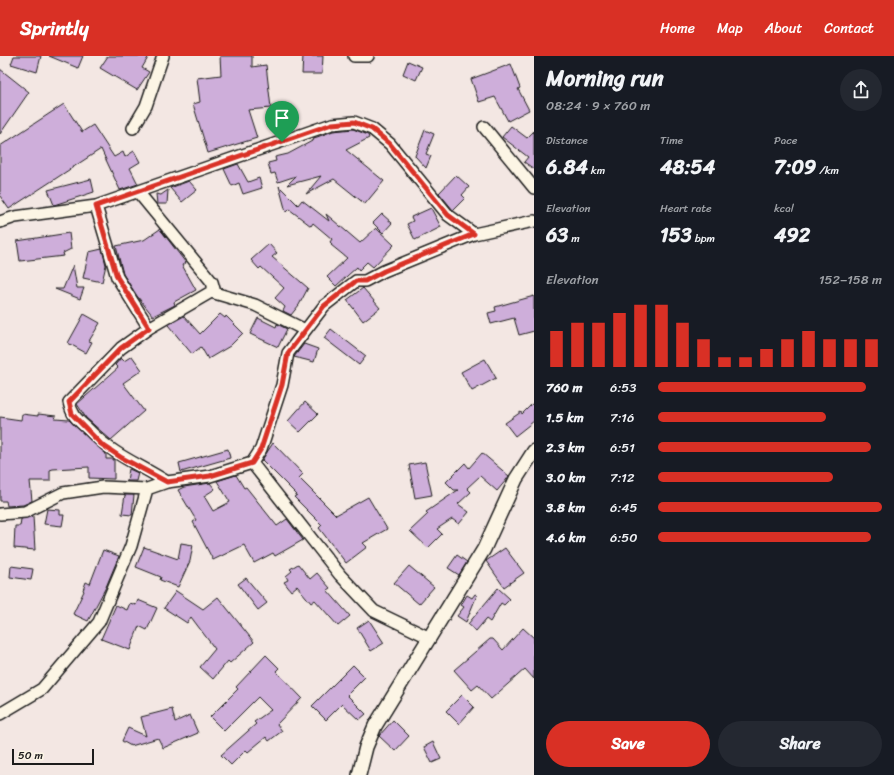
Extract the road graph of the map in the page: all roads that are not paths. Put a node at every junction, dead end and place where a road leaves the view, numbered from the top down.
1 (163, 56) edge
2 (354, 56) edge
3 (368, 56) edge
4 (484, 127) dead end
5 (133, 128) dead end
6 (534, 188) edge
7 (138, 192) junction
8 (96, 206) junction
9 (534, 221) edge
10 (0, 222) edge
11 (474, 234) junction
12 (211, 292) junction
13 (149, 328) junction
14 (305, 330) junction
15 (534, 451) edge
16 (252, 463) junction
17 (167, 482) junction
18 (147, 489) junction
19 (0, 514) edge
20 (430, 638) junction
21 (0, 714) edge
22 (359, 775) edge

1 - 5 street
2 - 3 street
4 - 6 street
7 - 8 street
7 - 11 street
7 - 12 street
8 - 10 street
8 - 13 street
9 - 11 street
11 - 14 street
12 - 13 street
12 - 14 street
13 - 17 street
14 - 16 street
15 - 20 street
16 - 17 street
16 - 20 street
17 - 18 street
18 - 19 street
18 - 21 street
20 - 22 street

